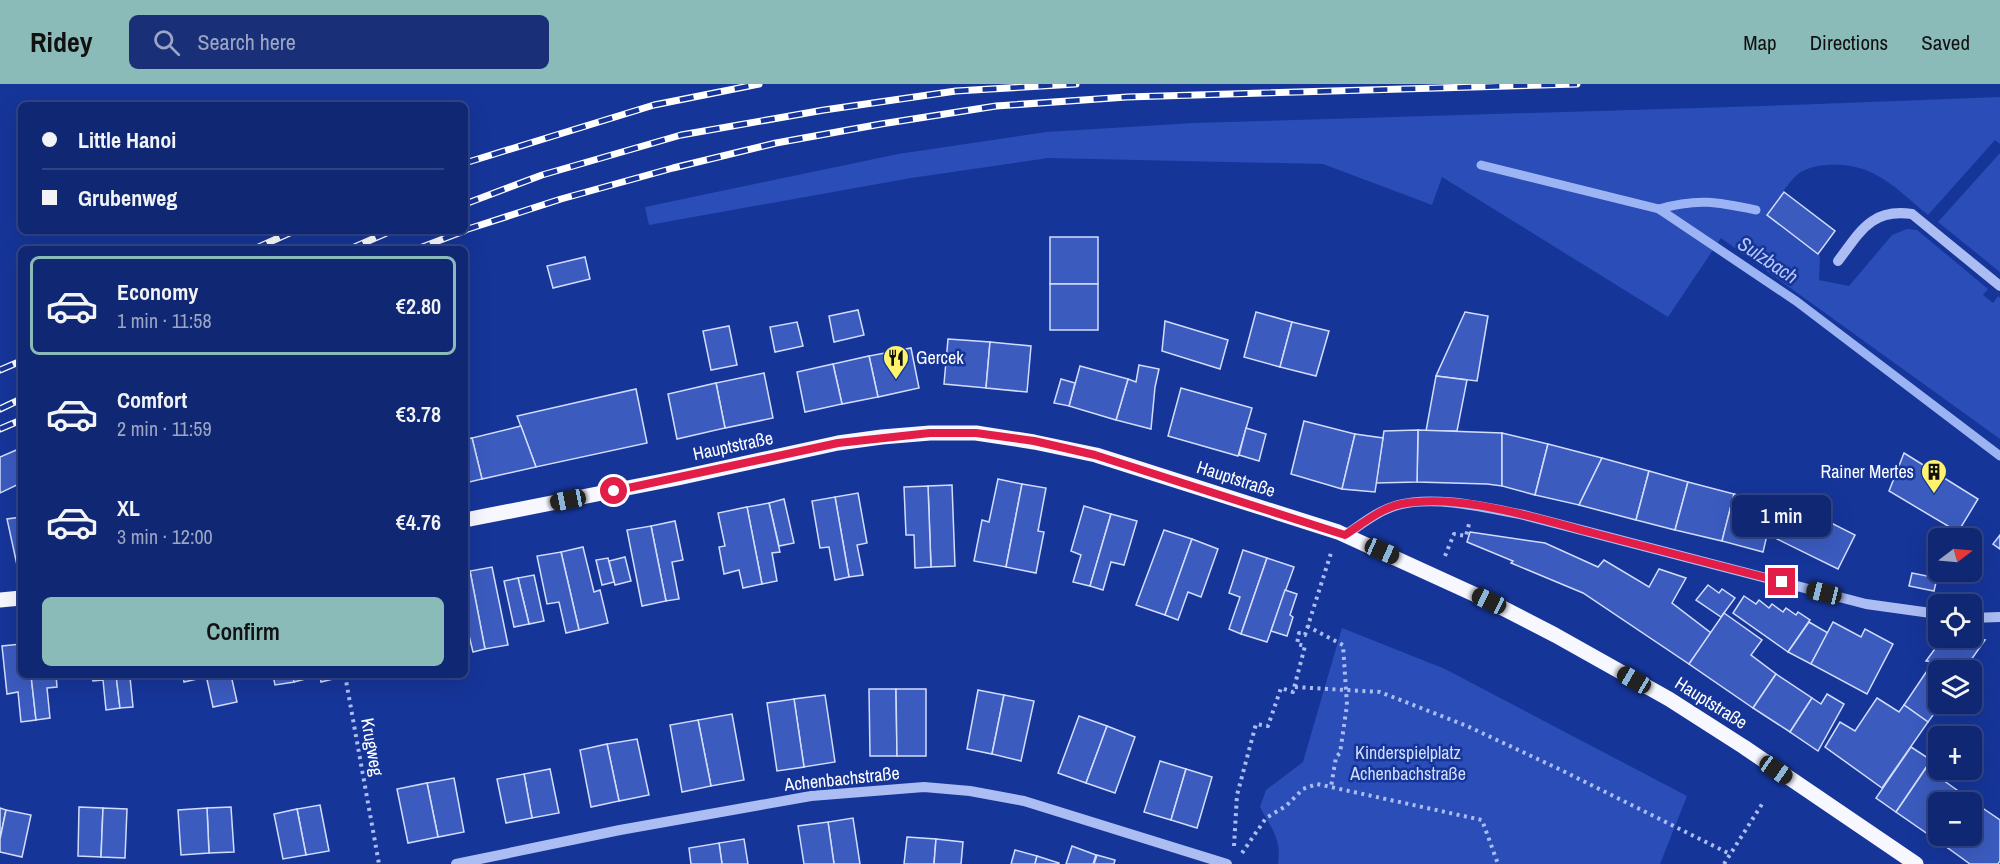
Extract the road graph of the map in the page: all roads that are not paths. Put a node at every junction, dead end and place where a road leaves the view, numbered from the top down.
1 (1838, 261) dead end
2 (2000, 286) edge
3 (468, 519) edge
4 (1345, 535) junction
5 (18, 598) edge
6 (0, 600) edge
7 (1928, 613) edge
8 (2000, 617) edge
9 (1982, 618) edge
10 (456, 864) edge
11 (1227, 864) edge
12 (1916, 864) edge

1 - 2 street
3 - 4 main road, Hauptstraße
4 - 7 street
4 - 12 main road, Hauptstraße
5 - 6 main road
8 - 9 street
10 - 11 street, Achenbachstraße

